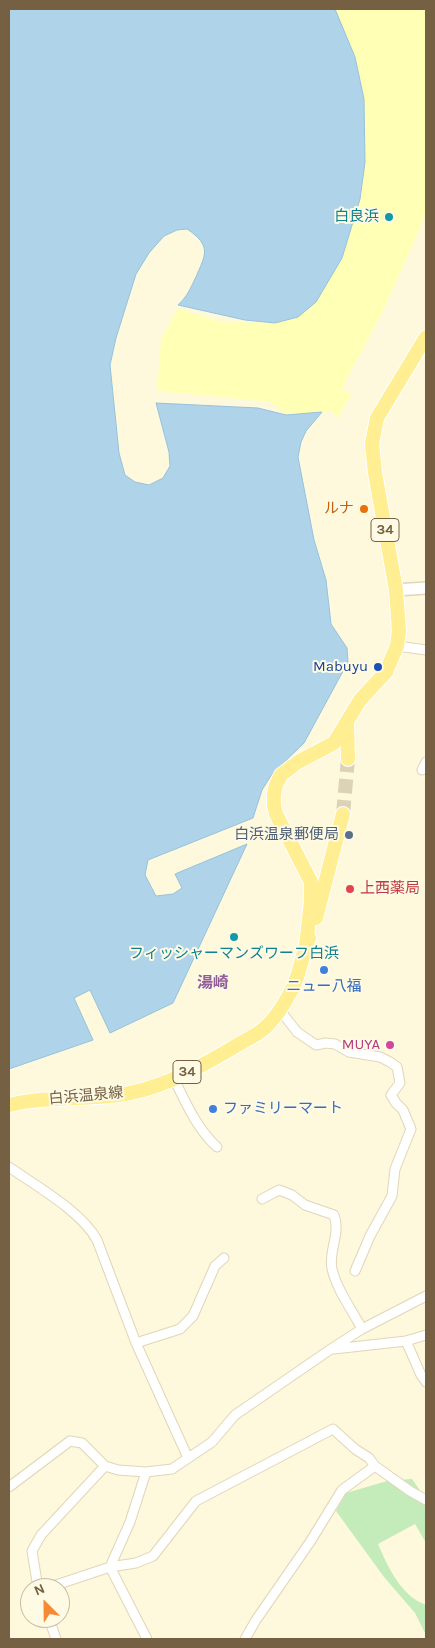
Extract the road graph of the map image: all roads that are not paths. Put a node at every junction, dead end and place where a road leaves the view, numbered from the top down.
1 (426, 338) edge
2 (426, 588) edge
3 (396, 590) junction
4 (397, 646) junction
5 (426, 650) edge
6 (347, 720) junction
7 (348, 759) tunnel mouth
8 (343, 814) tunnel mouth
9 (306, 945) junction
10 (280, 1010) junction
11 (174, 1079) junction
12 (9, 1105) edge
13 (217, 1147) dead end
14 (9, 1167) edge
15 (262, 1199) dead end
16 (224, 1258) dead end
17 (355, 1271) dead end
18 (426, 1296) edge
19 (362, 1329) junction
20 (426, 1335) edge
21 (406, 1341) junction
22 (136, 1343) junction
23 (331, 1349) junction
24 (426, 1382) edge
25 (188, 1458) junction
26 (105, 1466) junction
27 (375, 1466) junction
28 (146, 1472) junction
29 (9, 1487) edge
30 (426, 1500) edge
31 (110, 1567) junction
32 (36, 1578) edge
33 (70, 1580) edge
34 (148, 1639) edge
35 (244, 1639) edge

1 - 3 main road, 白浜温泉線 / 34
2 - 3 street
3 - 4 main road, 白浜温泉線 / 34
4 - 5 street
4 - 6 main road, 白浜温泉線 / 34
6 - 7 main road
6 - 9 main road, 白浜温泉線 / 34
8 - 9 main road, 白浜温泉線 / 34
9 - 10 main road, 白浜温泉線 / 34
10 - 11 main road, 白浜温泉線 / 34
10 - 17 street
11 - 12 main road, 白浜温泉線 / 34
11 - 13 street
14 - 22 street
15 - 19 street
16 - 22 street
18 - 19 street
19 - 23 street
20 - 21 street
21 - 23 street
21 - 24 street
22 - 25 street
23 - 25 street
25 - 28 street
26 - 28 street
26 - 29 street
26 - 32 street
27 - 30 street
27 - 31 street
27 - 35 street
28 - 31 street
31 - 33 street
31 - 34 street

